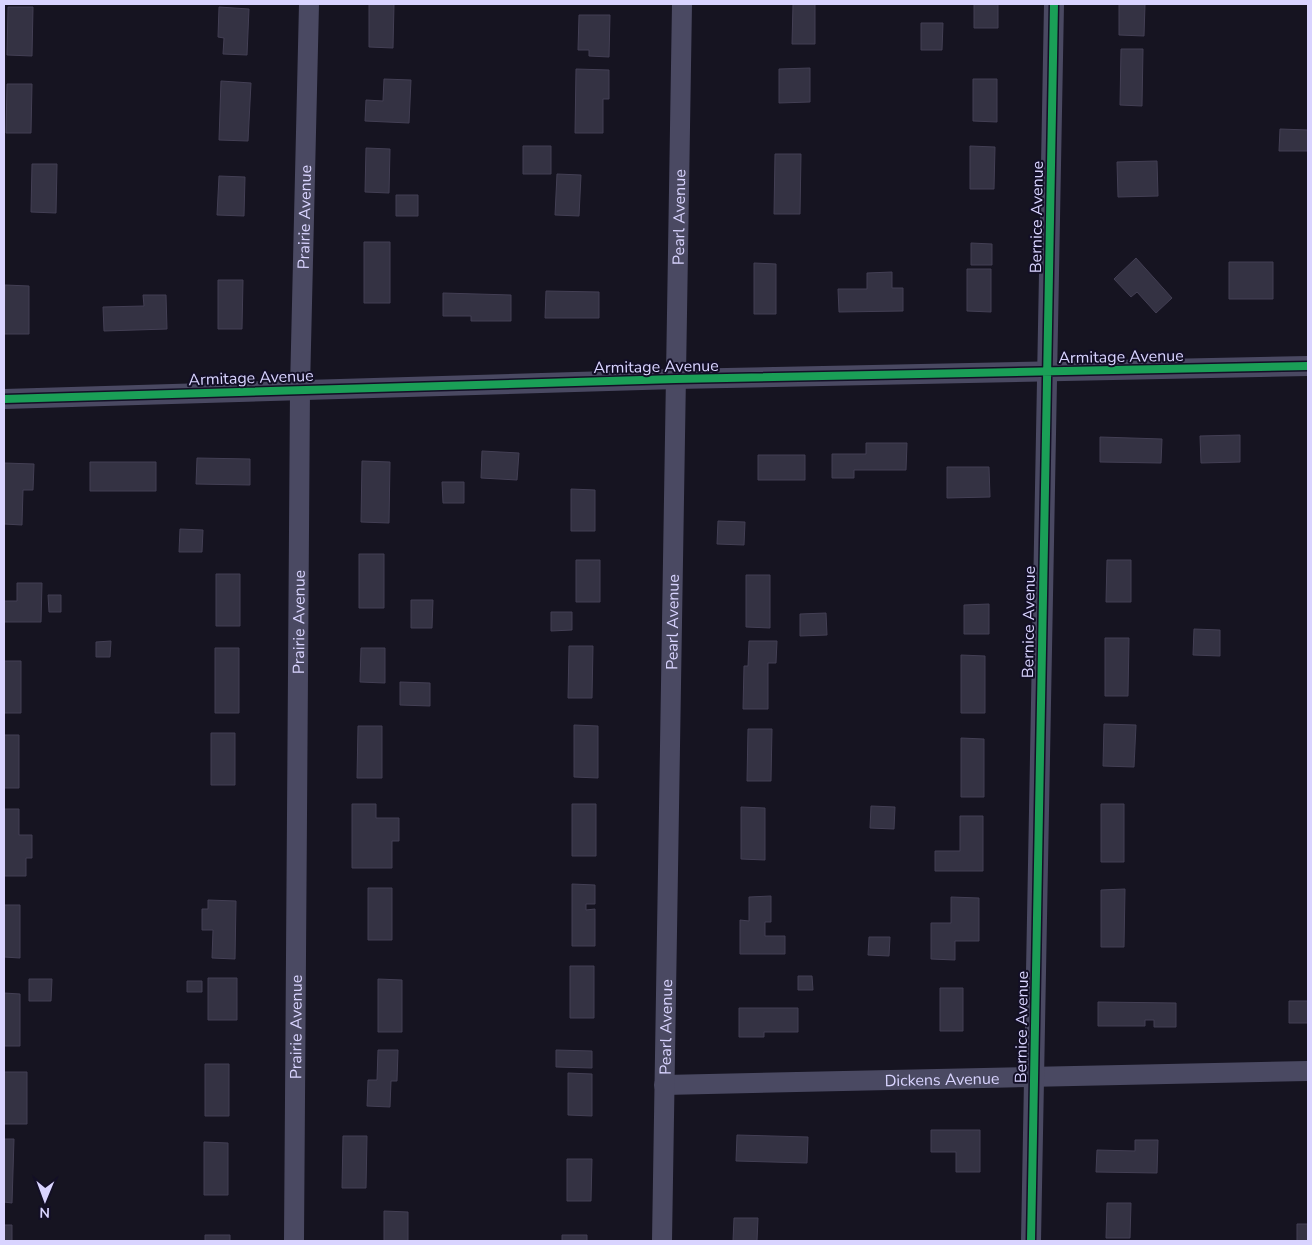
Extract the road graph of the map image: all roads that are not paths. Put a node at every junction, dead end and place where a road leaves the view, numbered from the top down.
1 (309, 4) edge
2 (682, 4) edge
3 (1054, 4) edge
4 (1308, 366) edge
5 (1046, 371) junction
6 (676, 379) junction
7 (300, 388) junction
8 (4, 399) edge
9 (1308, 1071) edge
10 (1033, 1077) junction
11 (664, 1084) junction
12 (294, 1241) edge
13 (662, 1241) edge
14 (1030, 1241) edge

1 - 7 street, Prairie Avenue
2 - 6 street, Pearl Avenue
3 - 5 street, Bernice Avenue
4 - 5 street, Armitage Avenue
5 - 6 street, Armitage Avenue
5 - 10 street, Bernice Avenue
6 - 7 street, Armitage Avenue
6 - 11 street, Pearl Avenue
7 - 8 street, Armitage Avenue
7 - 12 street, Prairie Avenue
9 - 10 street, Dickens Avenue
10 - 11 street, Dickens Avenue
10 - 14 street, Bernice Avenue
11 - 13 street, Pearl Avenue

